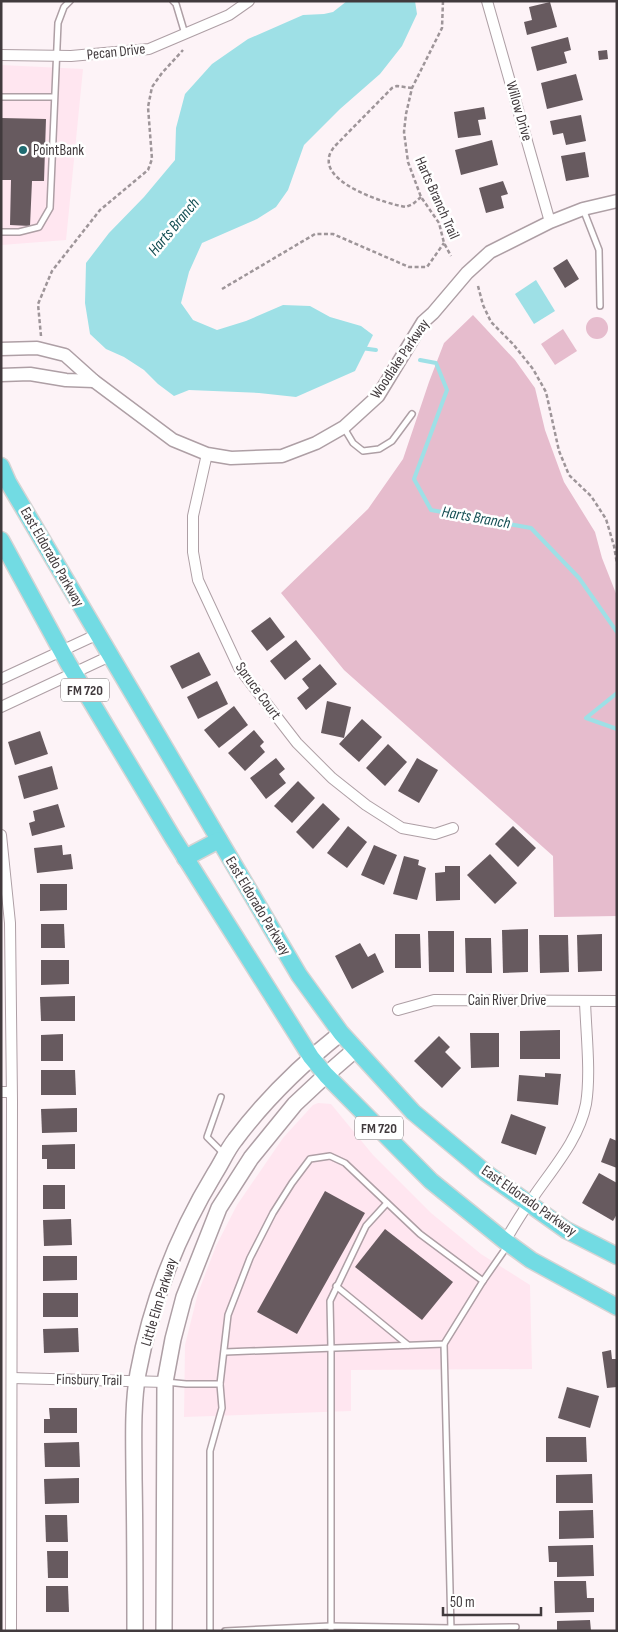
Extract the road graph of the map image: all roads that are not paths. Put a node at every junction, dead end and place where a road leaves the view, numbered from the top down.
1 (70, 1) edge
2 (173, 1) edge
3 (249, 1) edge
4 (487, 1) edge
5 (185, 34) junction
6 (1, 55) edge
7 (56, 56) junction
8 (54, 96) junction
9 (1, 97) edge
10 (617, 201) edge
11 (583, 209) junction
12 (550, 222) junction
13 (1, 232) edge
14 (600, 306) dead end
15 (1, 349) edge
16 (1, 375) edge
17 (94, 381) junction
18 (412, 414) dead end
19 (344, 428) junction
20 (207, 454) junction
21 (1, 466) edge
22 (1, 540) edge
23 (98, 634) junction
24 (62, 650) junction
25 (110, 656) junction
26 (74, 672) junction
27 (1, 679) edge
28 (1, 707) edge
29 (453, 828) dead end
30 (1, 835) edge
31 (219, 840) junction
32 (185, 858) junction
33 (585, 1001) junction
34 (617, 1001) edge
35 (398, 1010) dead end
36 (341, 1033) junction
37 (356, 1049) junction
38 (311, 1056) junction
39 (326, 1075) junction
40 (6, 1092) edge
41 (221, 1097) dead end
42 (226, 1155) junction
43 (387, 1203) junction
44 (529, 1203) junction
45 (507, 1242) junction
46 (617, 1256) edge
47 (483, 1281) junction
48 (336, 1286) junction
49 (617, 1307) edge
50 (444, 1344) junction
51 (408, 1345) junction
52 (331, 1348) junction
53 (225, 1352) junction
54 (12, 1378) junction
55 (138, 1381) junction
56 (165, 1382) junction
57 (220, 1384) junction
58 (516, 1627) dead end
59 (330, 1628) edge
60 (450, 1629) edge
61 (11, 1631) edge
62 (135, 1631) edge
63 (164, 1631) edge
64 (210, 1631) edge
65 (225, 1631) edge

1 - 7 lane
2 - 5 lane
3 - 5 street, Pecan Drive
4 - 12 street, Willow Drive
5 - 7 street, Pecan Drive
6 - 7 street, Pecan Drive
7 - 8 lane
8 - 9 lane
8 - 13 lane
10 - 11 street, Woodlake Parkway
11 - 12 street, Woodlake Parkway
11 - 14 lane
12 - 19 street, Woodlake Parkway
15 - 17 street, Woodlake Parkway
16 - 17 street
17 - 20 street, Woodlake Parkway
18 - 19 lane
19 - 20 street, Woodlake Parkway
20 - 29 street, Spruce Court
21 - 23 main road, East Eldorado Parkway / FM 720
22 - 24 main road, FM 720
23 - 24 street
23 - 25 main road, East Eldorado Parkway / FM 720
24 - 26 main road, FM 720
24 - 27 street
25 - 26 street
25 - 31 main road, East Eldorado Parkway / FM 720
26 - 28 street
26 - 32 main road, FM 720
30 - 40 street
31 - 32 main road
31 - 36 main road, East Eldorado Parkway / FM 720
32 - 38 main road, FM 720
33 - 34 street, Cain River Drive
33 - 35 street, Cain River Drive
33 - 44 street
36 - 37 main road, East Eldorado Parkway
36 - 38 main road, Little Elm Parkway
37 - 39 main road, Little Elm Parkway
37 - 44 main road, East Eldorado Parkway
38 - 39 main road, FM 720
38 - 42 main road, Little Elm Parkway
39 - 45 main road, FM 720
39 - 56 main road, Little Elm Parkway
40 - 54 street
41 - 42 lane
42 - 55 main road, Little Elm Parkway
43 - 47 lane
43 - 48 lane
43 - 53 lane
44 - 45 street
44 - 46 main road, East Eldorado Parkway
45 - 47 lane
45 - 49 main road, FM 720
47 - 50 lane
48 - 51 lane
48 - 52 lane
50 - 51 lane
50 - 60 lane
51 - 52 lane
52 - 53 lane
52 - 59 lane
53 - 57 lane
54 - 55 street, Finsbury Trail
54 - 61 street
55 - 56 street, Finsbury Trail
55 - 62 main road, Little Elm Parkway
56 - 57 lane
56 - 63 main road, Little Elm Parkway
57 - 64 lane
58 - 60 lane
59 - 60 lane
59 - 65 lane

